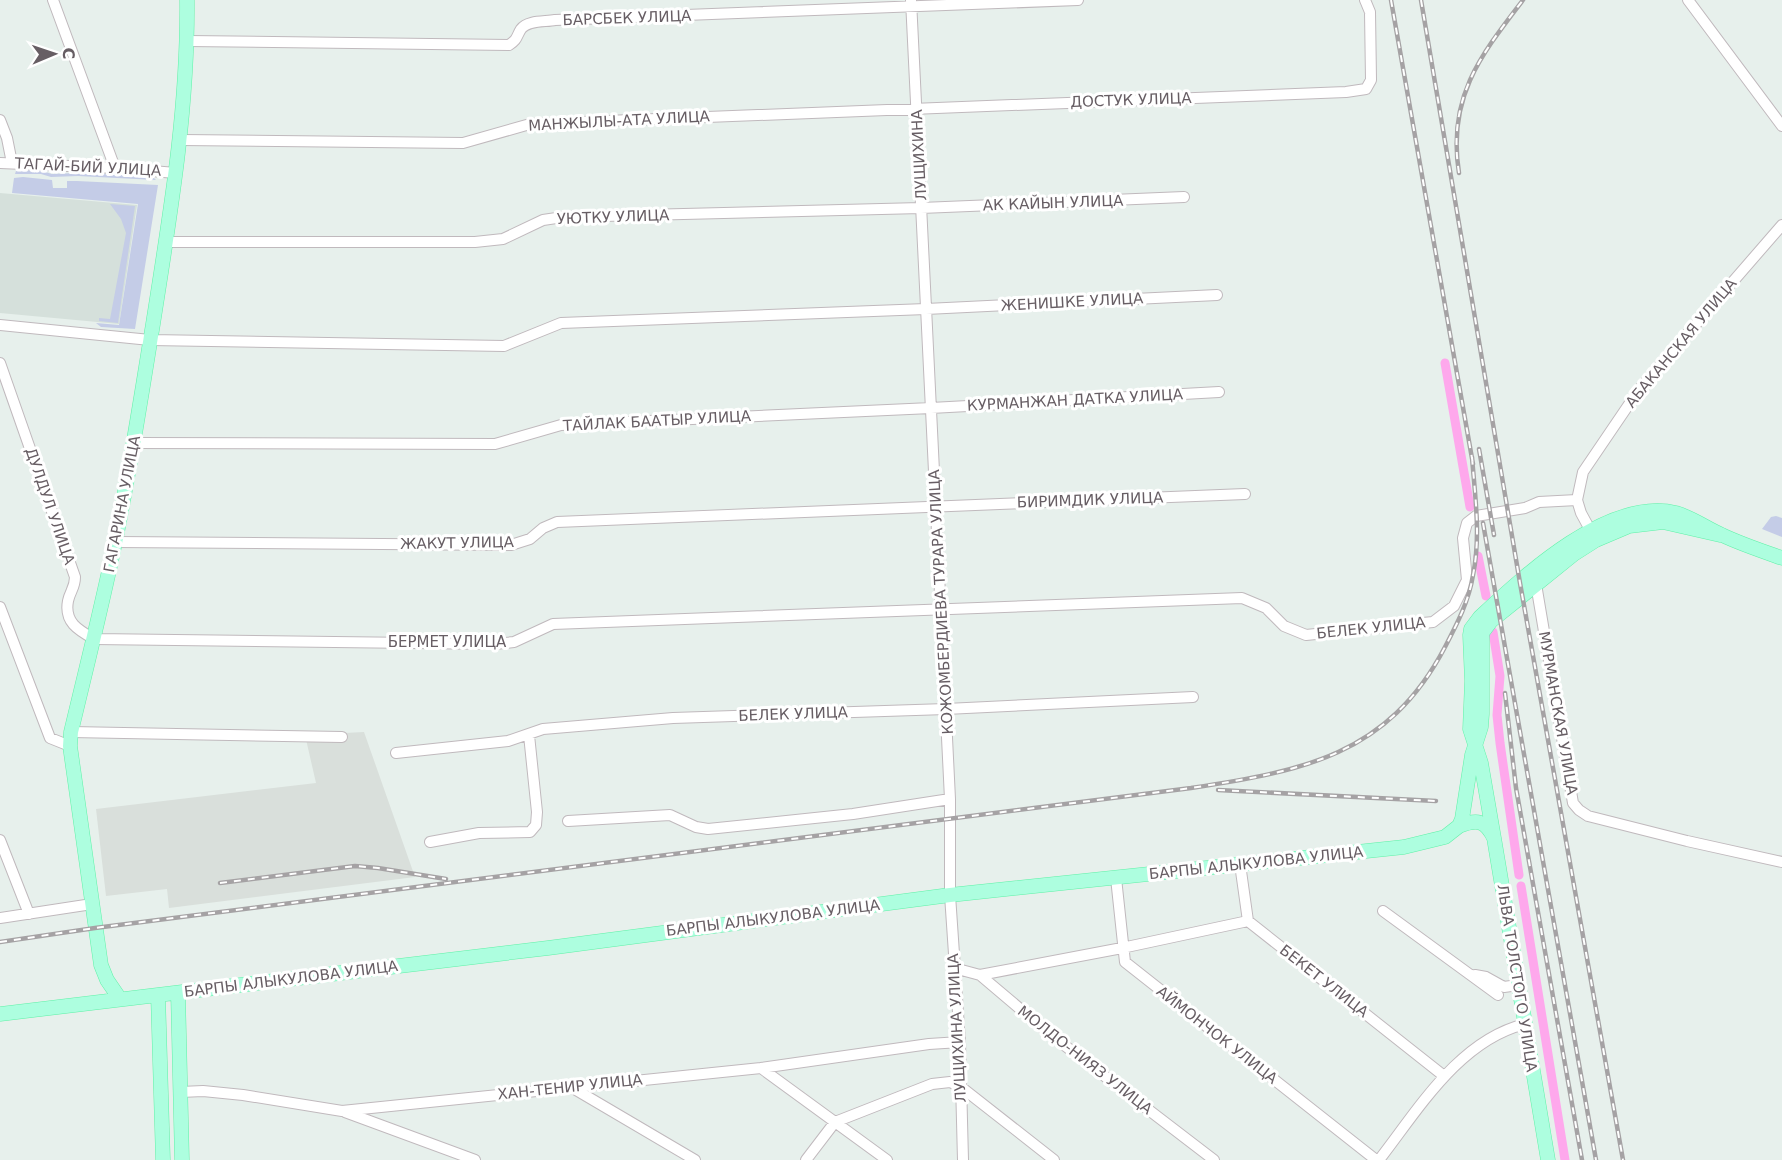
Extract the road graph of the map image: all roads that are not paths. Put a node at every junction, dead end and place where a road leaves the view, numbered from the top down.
1 (53, 0) edge
2 (187, 0) edge
3 (1078, 0) edge
4 (1365, 0) edge
5 (1688, 0) edge
6 (911, 3) edge
7 (187, 41) junction
8 (916, 108) junction
9 (0, 120) edge
10 (1782, 126) edge
11 (180, 140) junction
12 (0, 163) edge
13 (12, 163) junction
14 (115, 168) junction
15 (176, 173) junction
16 (1184, 197) dead end
17 (921, 208) junction
18 (1782, 225) edge
19 (166, 242) junction
20 (1217, 295) dead end
21 (926, 309) junction
22 (0, 325) edge
23 (150, 340) junction
24 (0, 363) edge
25 (1219, 392) dead end
26 (931, 408) junction
27 (134, 443) junction
28 (1245, 494) dead end
29 (1577, 500) junction
30 (936, 506) junction
31 (1593, 535) junction
32 (116, 542) junction
33 (1782, 558) edge
34 (1536, 584) junction
35 (0, 607) edge
36 (941, 610) junction
37 (94, 639) junction
38 (1193, 697) dead end
39 (946, 709) junction
40 (529, 735) junction
41 (342, 736) dead end
42 (70, 739) junction
43 (1474, 744) junction
44 (396, 753) dead end
45 (950, 799) junction
46 (568, 821) dead end
47 (1459, 826) junction
48 (1494, 838) junction
49 (0, 840) edge
50 (429, 842) dead end
51 (1782, 862) edge
52 (1240, 864) junction
53 (1116, 878) junction
54 (950, 895) junction
55 (92, 904) junction
56 (1383, 911) dead end
57 (29, 914) junction
58 (0, 918) edge
59 (1248, 921) junction
60 (1122, 948) junction
61 (954, 968) junction
62 (1472, 974) junction
63 (980, 975) junction
64 (1518, 985) junction
65 (178, 993) junction
66 (158, 995) junction
67 (1498, 995) dead end
68 (120, 999) junction
69 (0, 1014) edge
70 (1525, 1024) junction
71 (960, 1042) junction
72 (761, 1068) junction
73 (1444, 1076) junction
74 (570, 1087) junction
75 (961, 1087) junction
76 (181, 1092) junction
77 (342, 1111) junction
78 (835, 1122) junction
79 (163, 1160) edge
80 (182, 1160) edge
81 (475, 1160) edge
82 (695, 1160) edge
83 (806, 1160) edge
84 (887, 1160) edge
85 (963, 1160) edge
86 (1054, 1160) edge
87 (1214, 1160) edge
88 (1378, 1160) edge
89 (1548, 1160) edge

1 - 14 street
2 - 7 main road, ГАГАРИНА УЛИЦА
3 - 6 street, БАРСБЕК УЛИЦА
4 - 8 street, ДОСТУК УЛИЦА
5 - 10 street
6 - 7 street, БАРСБЕК УЛИЦА
6 - 8 street, ЛУЩИХИНА
7 - 11 main road, ГАГАРИНА УЛИЦА
8 - 11 street, МАНЖЫЛЫ-АТА УЛИЦА
8 - 17 street, ЛУЩИХИНА
9 - 13 street
11 - 15 main road, ГАГАРИНА УЛИЦА
12 - 13 street, ТАГАЙ-БИЙ УЛИЦА
13 - 14 street, ТАГАЙ-БИЙ УЛИЦА
14 - 15 street, ТАГАЙ-БИЙ УЛИЦА
15 - 19 main road, ГАГАРИНА УЛИЦА
16 - 17 street, АК КАЙЫН УЛИЦА
17 - 19 street, УЮТКУ УЛИЦА
17 - 21 street, ЛУЩИХИНА
18 - 29 street, АБАКАНСКАЯ УЛИЦА
19 - 23 main road, ГАГАРИНА УЛИЦА
20 - 21 street, ЖЕНИШКЕ УЛИЦА
21 - 23 street, ЖЕНИШКЕ УЛИЦА
21 - 26 street, КОЖОМБЕРДИЕВА ТУРАРА УЛИЦА
22 - 23 street, ЖЕНИШКЕ УЛИЦА
23 - 27 main road, ГАГАРИНА УЛИЦА
24 - 37 street, ДУЛДУЛ УЛИЦА
25 - 26 street, КУРМАНЖАН ДАТКА УЛИЦА
26 - 27 street, ТАЙЛАК БААТЫР УЛИЦА
26 - 30 street, КОЖОМБЕРДИЕВА ТУРАРА УЛИЦА
27 - 32 main road, ГАГАРИНА УЛИЦА
28 - 30 street, БИРИМДИК УЛИЦА
29 - 31 street
29 - 36 street, БЕЛЕК УЛИЦА
30 - 32 street, ЖАКУТ УЛИЦА
30 - 36 street, КОЖОМБЕРДИЕВА ТУРАРА УЛИЦА
31 - 33 main road
31 - 34 main road
31 - 43 main road
32 - 37 main road, ГАГАРИНА УЛИЦА
34 - 43 main road
34 - 51 street, МУРМАНСКАЯ УЛИЦА
35 - 42 street
36 - 37 street, БЕРМЕТ УЛИЦА
36 - 39 street, КОЖОМБЕРДИЕВА ТУРАРА УЛИЦА
37 - 42 main road, ГАГАРИНА УЛИЦА
38 - 39 street, БЕЛЕК УЛИЦА
39 - 40 street, БЕЛЕК УЛИЦА
39 - 45 street, КОЖОМБЕРДИЕВА ТУРАРА УЛИЦА
40 - 44 street, БЕЛЕК УЛИЦА
40 - 50 street
41 - 42 street
42 - 55 main road, ГАГАРИНА УЛИЦА
43 - 47 main road
43 - 48 main road, ЛЬВА ТОЛСТОГО УЛИЦА
45 - 46 street
45 - 54 street, КОЖОМБЕРДИЕВА ТУРАРА УЛИЦА
47 - 48 main road
47 - 52 main road, БАРПЫ АЛЫКУЛОВА УЛИЦА
48 - 64 main road, ЛЬВА ТОЛСТОГО УЛИЦА
49 - 57 street
52 - 53 main road, БАРПЫ АЛЫКУЛОВА УЛИЦА
52 - 59 street
53 - 54 main road, БАРПЫ АЛЫКУЛОВА УЛИЦА
53 - 60 street, АЙМОНЧОК УЛИЦА
54 - 61 street, ЛУЩИХИНА УЛИЦА
54 - 65 main road, БАРПЫ АЛЫКУЛОВА УЛИЦА
55 - 57 street
55 - 68 main road, ГАГАРИНА УЛИЦА
56 - 62 street
57 - 58 street
59 - 60 street
59 - 73 street, БЕКЕТ УЛИЦА
60 - 63 street
60 - 88 street, АЙМОНЧОК УЛИЦА
61 - 63 street, МОЛДО-НИЯЗ УЛИЦА
61 - 71 street, ЛУЩИХИНА УЛИЦА
62 - 64 street
62 - 67 street
63 - 87 street, МОЛДО-НИЯЗ УЛИЦА
64 - 70 main road, ЛЬВА ТОЛСТОГО УЛИЦА
65 - 66 main road, БАРПЫ АЛЫКУЛОВА УЛИЦА
65 - 76 main road
66 - 68 main road, БАРПЫ АЛЫКУЛОВА УЛИЦА
66 - 79 main road
68 - 69 main road, БАРПЫ АЛЫКУЛОВА УЛИЦА
70 - 73 street
70 - 89 main road, ЛЬВА ТОЛСТОГО УЛИЦА
71 - 72 street, ХАН-ТЕНИР УЛИЦА
71 - 75 street, ЛУЩИХИНА УЛИЦА
72 - 74 street, ХАН-ТЕНИР УЛИЦА
72 - 78 street
73 - 88 street
74 - 77 street, ХАН-ТЕНИР УЛИЦА
74 - 82 street
75 - 78 street
75 - 85 street, ЛУЩИХИНА УЛИЦА
75 - 86 street
76 - 77 street, ХАН-ТЕНИР УЛИЦА
76 - 80 main road
77 - 81 street
78 - 83 street
78 - 84 street

